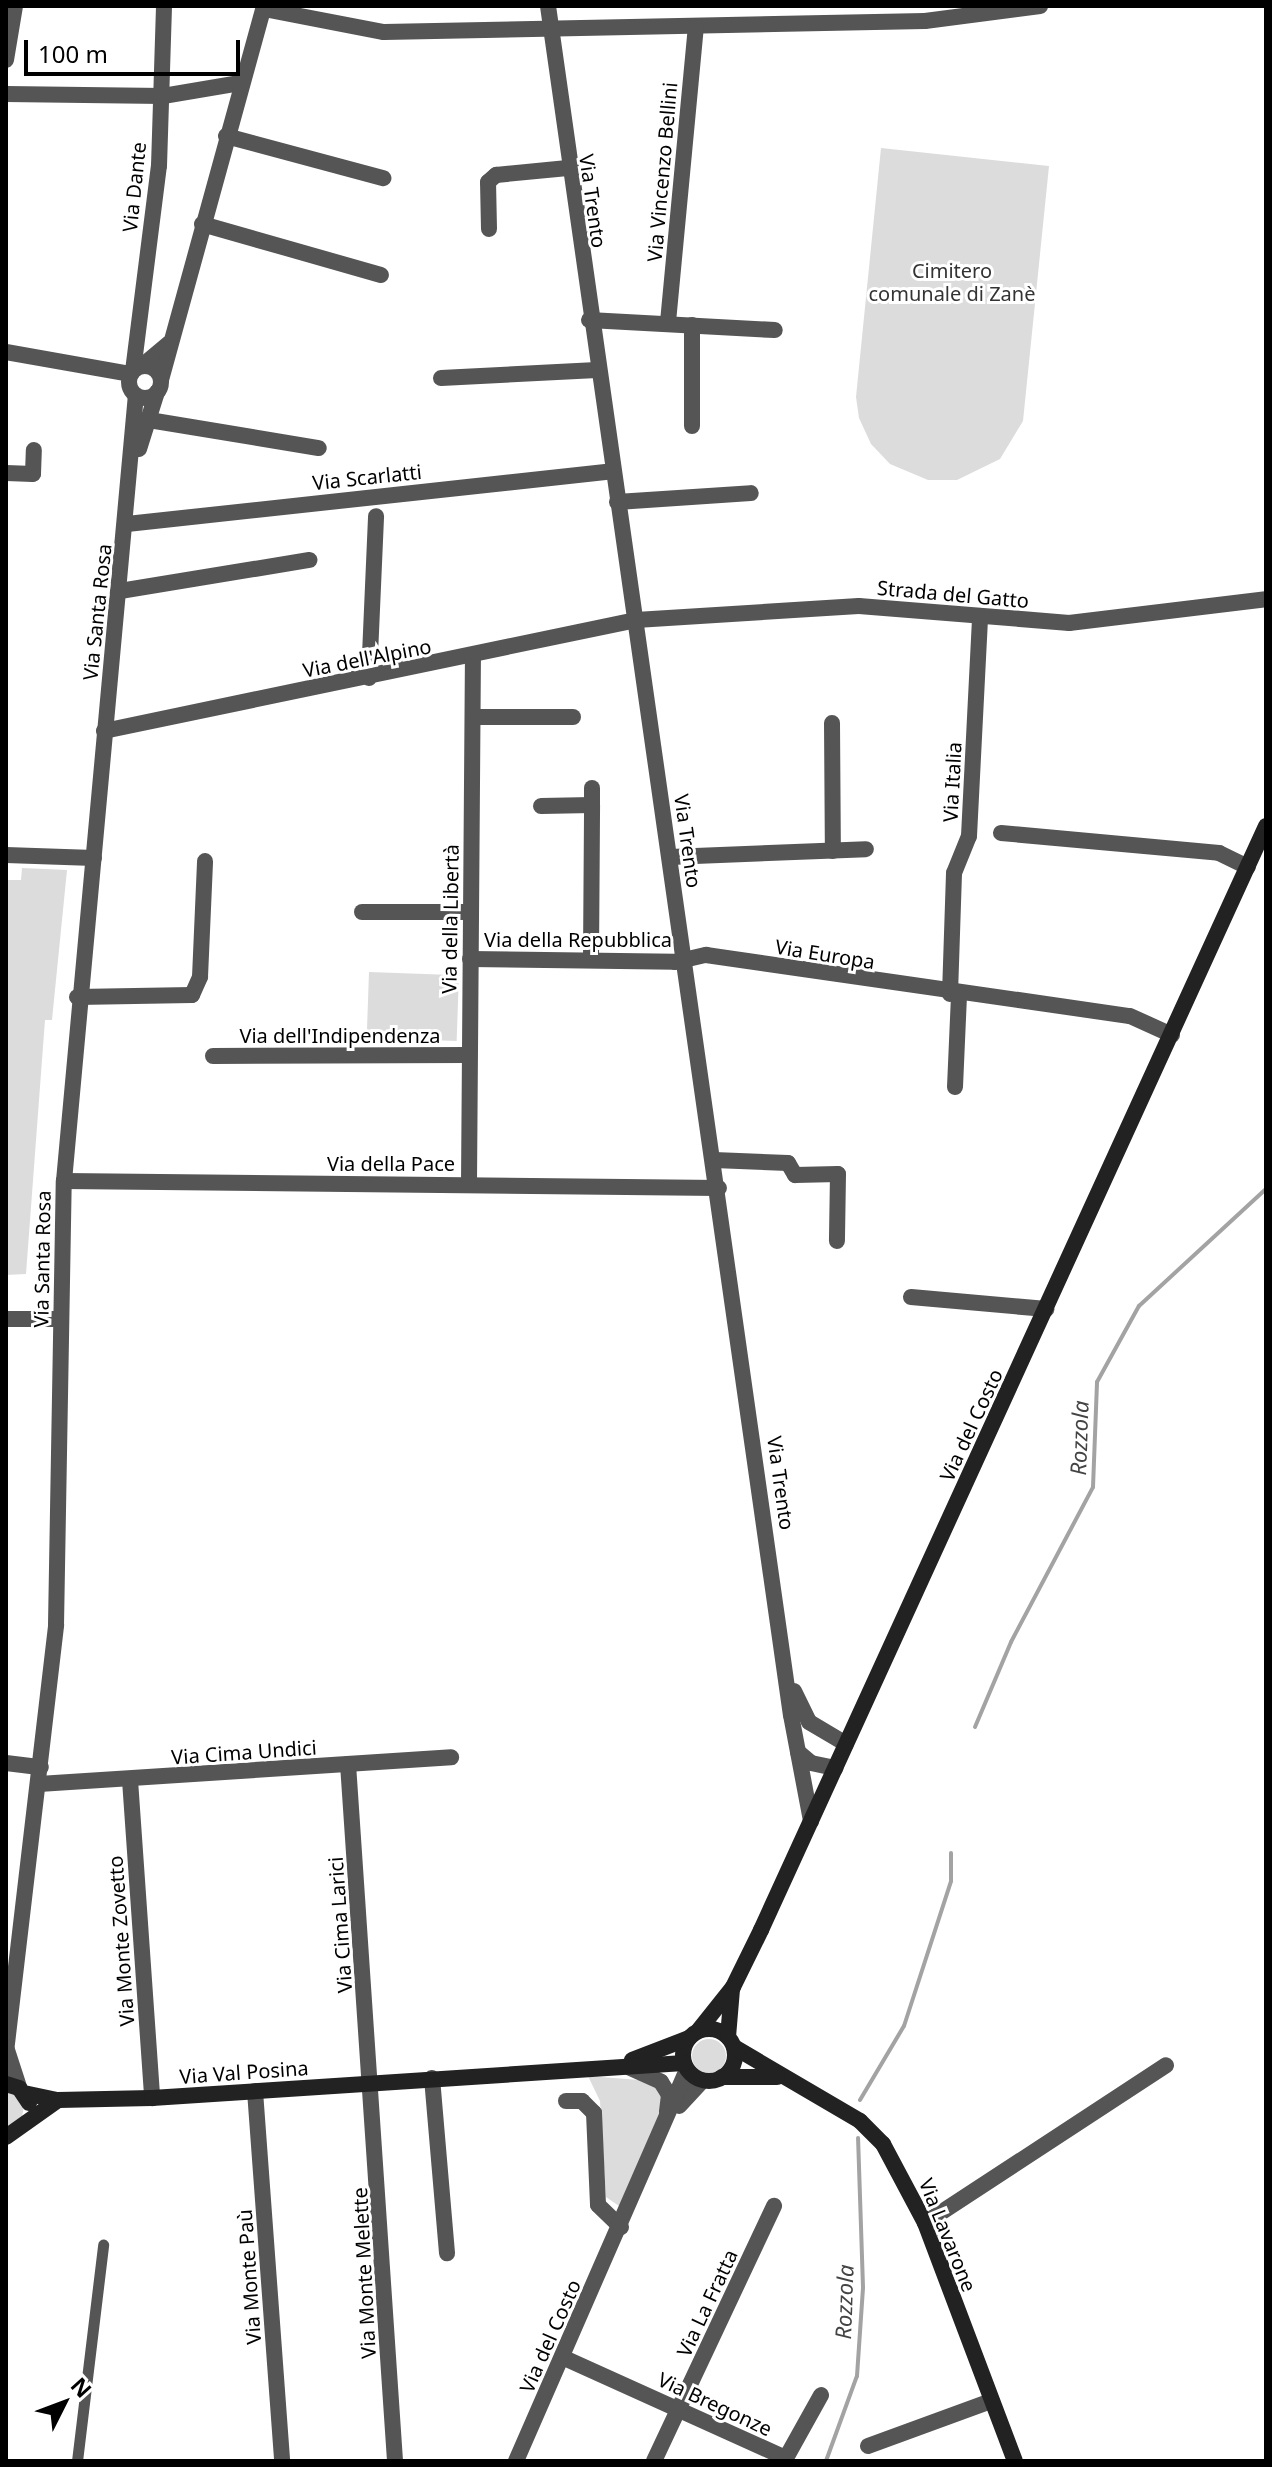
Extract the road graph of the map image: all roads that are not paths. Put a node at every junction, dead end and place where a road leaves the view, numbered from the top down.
1 (15, 6) edge
2 (164, 6) edge
3 (548, 6) edge
4 (1040, 6) edge
5 (264, 8) edge
6 (549, 26) junction
7 (696, 26) junction
8 (6, 60) edge
9 (240, 83) junction
10 (6, 94) edge
11 (163, 96) junction
12 (226, 136) junction
13 (568, 168) junction
14 (383, 178) dead end
15 (202, 224) junction
16 (489, 229) dead end
17 (381, 275) dead end
18 (589, 320) junction
19 (668, 322) junction
20 (692, 325) junction
21 (775, 330) dead end
22 (169, 343) junction
23 (6, 352) edge
24 (597, 370) junction
25 (134, 377) junction
26 (441, 378) dead end
27 (159, 386) junction
28 (149, 420) junction
29 (692, 426) dead end
30 (319, 448) dead end
31 (34, 450) dead end
32 (132, 469) junction
33 (612, 471) junction
34 (6, 473) edge
35 (751, 493) dead end
36 (617, 502) junction
37 (376, 516) dead end
38 (127, 524) junction
39 (309, 560) dead end
40 (120, 591) junction
41 (1266, 599) edge
42 (980, 617) junction
43 (636, 620) junction
44 (473, 656) junction
45 (369, 678) junction
46 (473, 717) junction
47 (573, 717) dead end
48 (832, 723) dead end
49 (104, 731) junction
50 (541, 806) dead end
51 (1266, 826) edge
52 (1001, 833) dead end
53 (866, 849) dead end
54 (833, 851) junction
55 (6, 855) edge
56 (670, 857) junction
57 (94, 858) junction
58 (205, 861) dead end
59 (1248, 867) junction
60 (362, 912) dead end
61 (470, 912) junction
62 (591, 958) junction
63 (685, 958) junction
64 (470, 959) junction
65 (954, 994) junction
66 (77, 997) junction
67 (1172, 1035) junction
68 (468, 1055) junction
69 (213, 1056) dead end
70 (955, 1087) dead end
71 (714, 1160) junction
72 (64, 1181) junction
73 (469, 1183) junction
74 (719, 1188) junction
75 (837, 1241) dead end
76 (911, 1297) dead end
77 (1046, 1309) junction
78 (6, 1319) edge
79 (61, 1319) junction
80 (790, 1683) junction
81 (846, 1744) junction
82 (798, 1752) junction
83 (451, 1757) dead end
84 (6, 1763) edge
85 (348, 1764) junction
86 (835, 1768) junction
87 (40, 1776) junction
88 (130, 1780) junction
89 (811, 1821) junction
90 (733, 1987) junction
91 (693, 2034) junction
92 (731, 2042) junction
93 (6, 2051) edge
94 (619, 2064) junction
95 (1166, 2065) dead end
96 (686, 2066) junction
97 (722, 2077) junction
98 (779, 2077) junction
99 (432, 2078) junction
100 (703, 2080) junction
101 (372, 2082) junction
102 (16, 2088) edge
103 (255, 2091) junction
104 (152, 2098) junction
105 (58, 2100) junction
106 (566, 2101) dead end
107 (29, 2120) junction
108 (666, 2123) junction
109 (9, 2140) edge
110 (774, 2206) dead end
111 (925, 2223) junction
112 (621, 2227) junction
113 (103, 2245) dead end
114 (447, 2253) dead end
115 (562, 2357) junction
116 (821, 2395) dead end
117 (991, 2401) junction
118 (679, 2409) junction
119 (868, 2446) dead end
120 (77, 2461) edge
121 (282, 2461) edge
122 (395, 2461) edge
123 (516, 2461) edge
124 (654, 2461) edge
125 (1015, 2461) edge

1 - 8 street
2 - 11 street, Via Dante
3 - 6 street, Via Trento
4 - 7 street
5 - 6 street
5 - 9 street, Via Santa Rosa
6 - 7 street
6 - 13 street, Via Trento
7 - 19 street, Via Vincenzo Bellini
9 - 11 street
9 - 12 street, Via Santa Rosa
10 - 11 street
11 - 25 street, Via Dante
12 - 14 street
12 - 15 street, Via Santa Rosa
13 - 16 street
13 - 18 street, Via Trento
15 - 17 street
15 - 22 street, Via Santa Rosa
18 - 19 street
18 - 24 street, Via Trento
19 - 20 street
20 - 21 street
20 - 29 street
22 - 25 street
22 - 27 street, Via Santa Rosa
23 - 25 street
24 - 26 street
24 - 33 street, Via Trento
25 - 27 street
25 - 27 street
25 - 32 street, Via Santa Rosa
27 - 28 street, Via Santa Rosa
28 - 30 street
28 - 32 street, Via Santa Rosa
31 - 34 street
32 - 38 street, Via Santa Rosa
33 - 36 street, Via Trento
33 - 38 street, Via Scarlatti
35 - 36 street
36 - 43 street, Via Trento
37 - 45 street
38 - 40 street, Via Santa Rosa
39 - 40 street
40 - 49 street, Via Santa Rosa
41 - 42 street, Strada del Gatto
42 - 43 street, Strada del Gatto
42 - 65 street, Via Italia
43 - 44 street, Via dell'Alpino
43 - 56 street, Via Trento
44 - 45 street, Via dell'Alpino
44 - 46 street, Via della Libertà
45 - 49 street, Via dell'Alpino
46 - 47 street
46 - 61 street, Via della Libertà
48 - 54 street
49 - 57 street, Via Santa Rosa
50 - 62 street
51 - 59 main road, Via del Costo
52 - 59 street
53 - 54 street
54 - 56 street
55 - 57 street
56 - 63 street, Via Trento
57 - 66 street, Via Santa Rosa
58 - 66 street
59 - 67 main road, Via del Costo
60 - 61 street
61 - 64 street, Via della Libertà
62 - 63 street, Via della Repubblica
62 - 64 street, Via della Repubblica
63 - 65 street, Via Europa
63 - 71 street, Via Trento
64 - 68 street, Via della Libertà
65 - 67 street, Via Europa
65 - 70 street
66 - 72 street, Via Santa Rosa
67 - 77 main road, Via del Costo
68 - 69 street, Via dell'Indipendenza
68 - 73 street, Via della Libertà
71 - 74 street, Via Trento
71 - 75 street
72 - 73 street, Via della Pace
72 - 79 street, Via Santa Rosa
73 - 74 street, Via della Pace
74 - 80 street, Via Trento
76 - 77 street
77 - 81 main road, Via del Costo
78 - 79 street
79 - 87 street, Via Santa Rosa
80 - 81 street, Via Trento
80 - 82 street, Via Trento
81 - 86 main road, Via del Costo
82 - 86 street
82 - 89 street, Via Trento
83 - 85 street, Via Cima Undici
84 - 87 street, Via Cima Undici
85 - 88 street, Via Cima Undici
85 - 101 street, Via Cima Larici
86 - 89 main road, Via del Costo
87 - 88 street, Via Cima Undici
87 - 93 street, Via Santa Rosa
88 - 104 street, Via Monte Zovetto
89 - 90 main road, Via del Costo
90 - 91 main road, Via del Costo
90 - 92 main road
91 - 92 main road
91 - 94 main road, Via Val Posina
91 - 96 main road
92 - 97 main road
92 - 98 main road, Via Lavarone
93 - 102 street, Via Santa Rosa
94 - 96 main road, Via Val Posina
94 - 99 main road, Via Val Posina
94 - 108 street
95 - 111 street
96 - 100 main road
96 - 108 street, Via del Costo
97 - 98 main road
97 - 100 main road
98 - 111 main road, Via Lavarone
99 - 101 main road, Via Val Posina
99 - 114 street
100 - 108 street, Via del Costo
101 - 103 main road, Via Val Posina
101 - 122 street, Via Monte Melette
102 - 105 main road, Via Val Posina
102 - 107 main road
103 - 104 main road, Via Val Posina
103 - 121 street, Via Monte Paù
104 - 105 main road, Via Val Posina
105 - 107 main road
106 - 112 street
107 - 109 main road
108 - 112 street, Via del Costo
110 - 118 street, Via La Fratta
111 - 117 main road, Via Lavarone
112 - 115 street, Via del Costo
113 - 120 street
115 - 118 street, Via Bregonze
115 - 123 street, Via del Costo
116 - 118 street, Via Bregonze
117 - 119 street
117 - 125 main road, Via Lavarone
118 - 124 street, Via La Fratta

